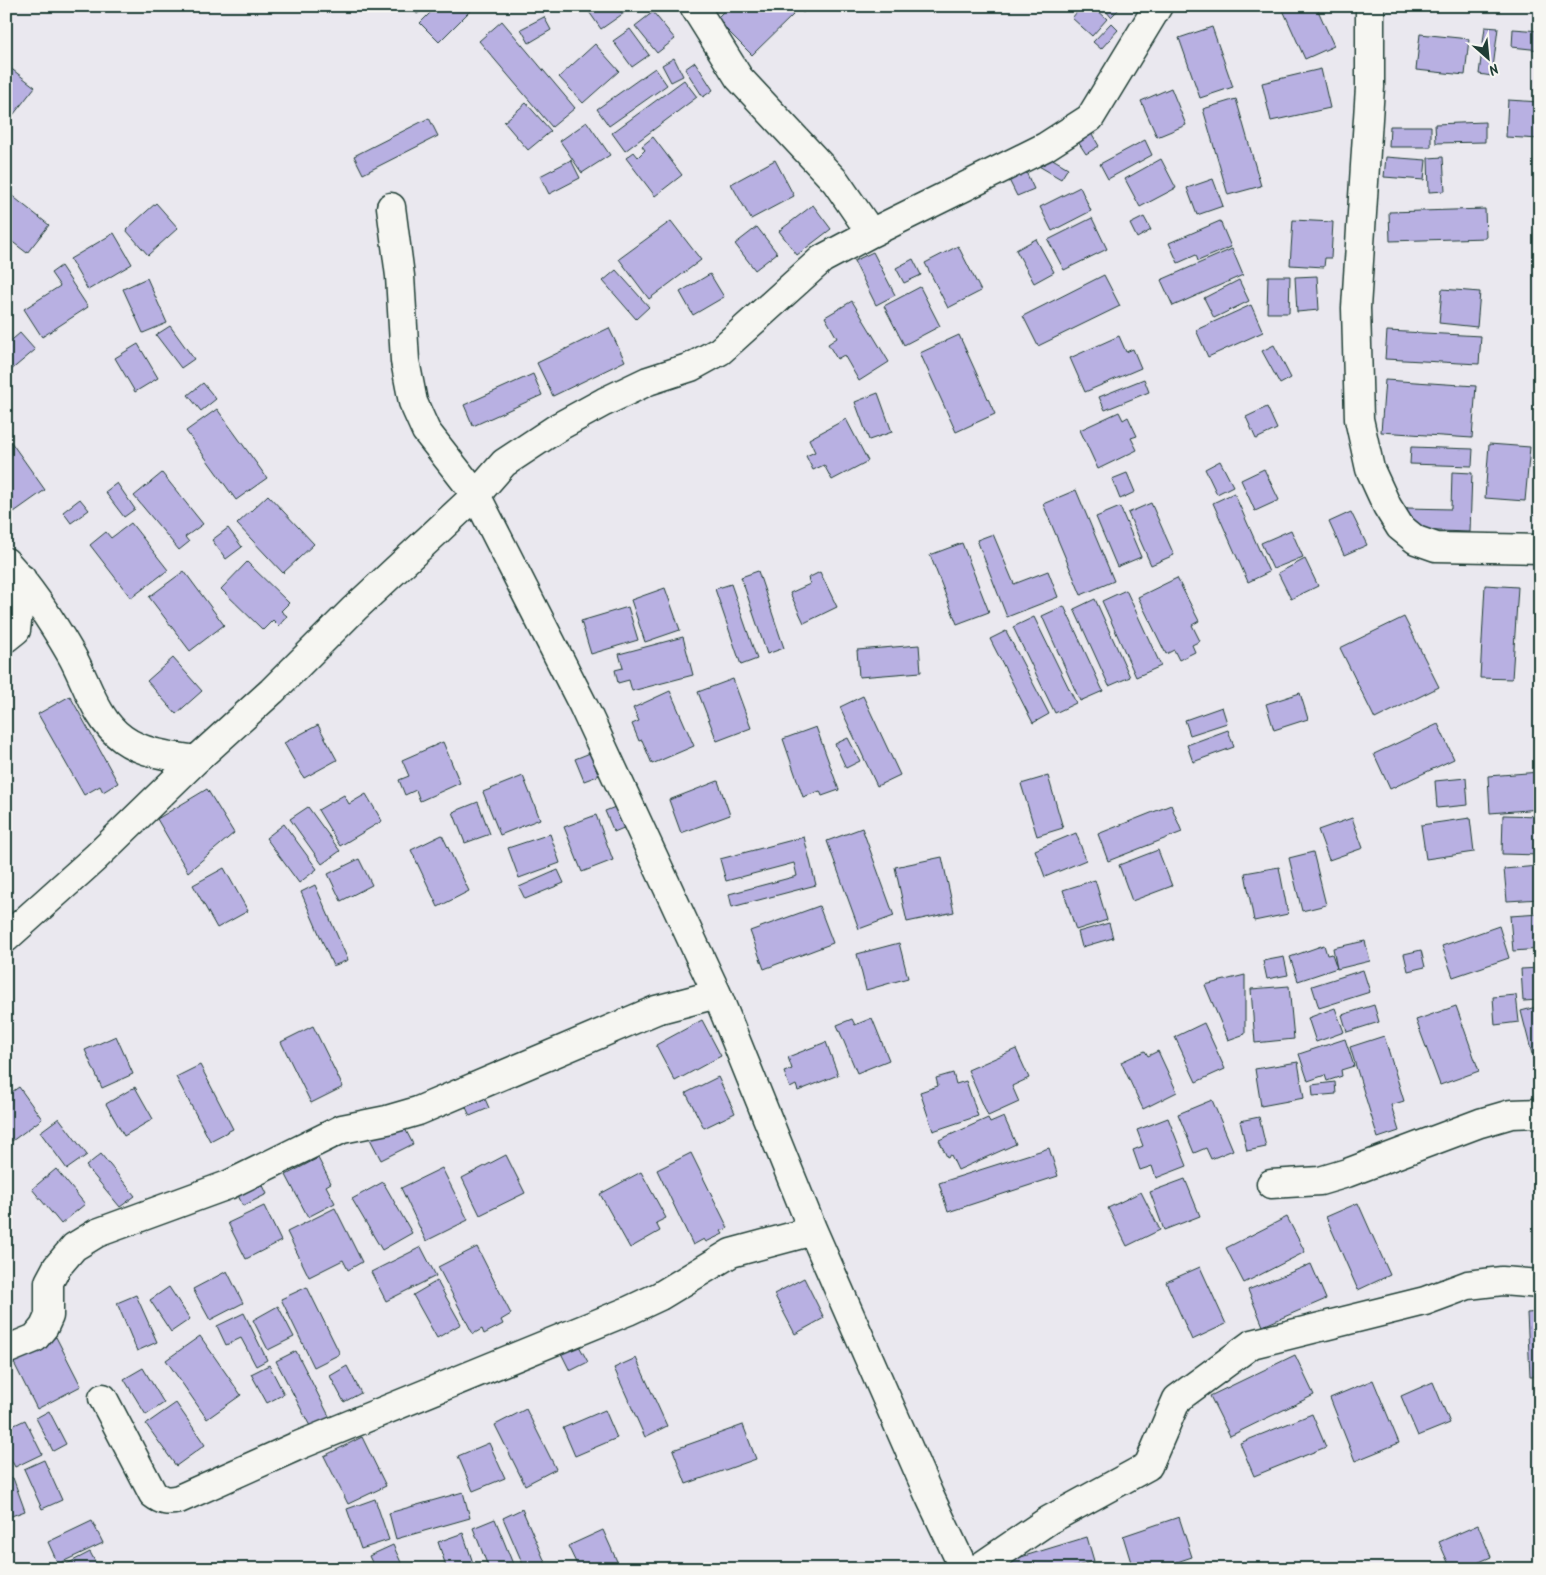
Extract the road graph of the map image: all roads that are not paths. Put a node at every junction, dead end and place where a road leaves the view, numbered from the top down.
1 (694, 6) edge
2 (1158, 6) edge
3 (1370, 6) edge
4 (391, 207) dead end
5 (871, 233) junction
6 (476, 495) junction
7 (1540, 549) edge
8 (14, 571) edge
9 (6, 638) edge
10 (196, 760) junction
11 (6, 938) edge
12 (717, 994) junction
13 (1540, 1113) edge
14 (1271, 1184) dead end
15 (813, 1231) junction
16 (1540, 1284) edge
17 (6, 1350) edge
18 (103, 1398) dead end
19 (964, 1569) edge
20 (977, 1569) edge

1 - 5 street
2 - 5 street
3 - 7 street
4 - 6 street
5 - 6 street
6 - 10 street
6 - 12 street
8 - 9 street
8 - 10 street
10 - 11 street
12 - 15 street
12 - 17 street
13 - 14 street
15 - 18 street
15 - 19 street
16 - 20 street

